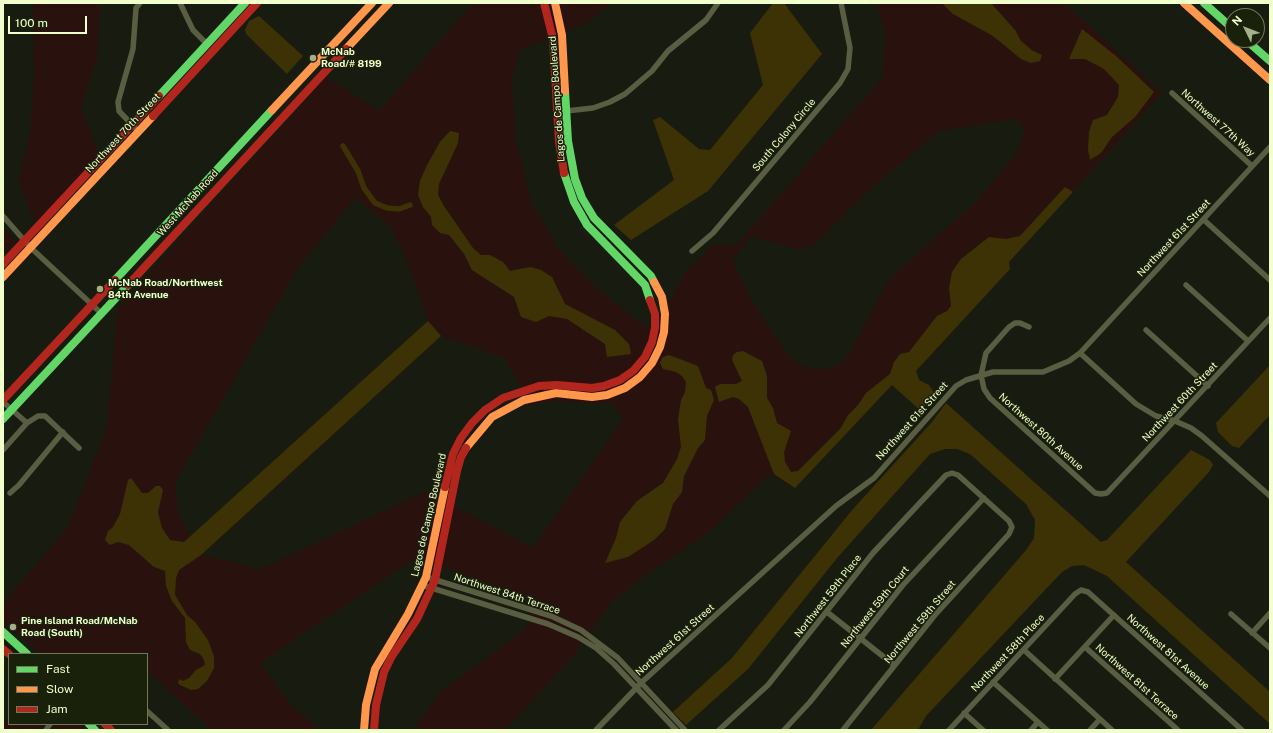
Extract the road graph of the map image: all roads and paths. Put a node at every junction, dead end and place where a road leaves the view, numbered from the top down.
1 (140, 3) edge
2 (180, 3) edge
3 (245, 3) edge
4 (257, 3) edge
5 (372, 3) edge
6 (389, 3) edge
7 (544, 3) edge
8 (555, 3) edge
9 (718, 3) edge
10 (842, 3) edge
11 (1184, 3) edge
12 (1204, 3) edge
13 (1225, 22) edge
14 (207, 44) junction
15 (1255, 48) edge
16 (1270, 62) edge
17 (564, 69) junction
18 (555, 70) junction
19 (1270, 80) edge
20 (1172, 93) dead end
21 (566, 111) junction
22 (557, 112) junction
23 (132, 124) junction
24 (138, 131) junction
25 (1270, 147) edge
26 (1252, 166) junction
27 (3, 216) edge
28 (1204, 220) junction
29 (27, 244) junction
30 (692, 251) dead end
31 (3, 264) edge
32 (651, 276) junction
33 (3, 277) edge
34 (1270, 280) edge
35 (1186, 285) dead end
36 (647, 290) junction
37 (92, 305) junction
38 (101, 313) junction
39 (1270, 318) edge
40 (1029, 327) dead end
41 (1146, 330) dead end
42 (1248, 341) junction
43 (1080, 353) junction
44 (981, 375) junction
45 (1208, 386) junction
46 (3, 401) edge
47 (11, 409) junction
48 (3, 418) edge
49 (1175, 421) junction
50 (26, 423) junction
51 (63, 432) junction
52 (79, 448) dead end
53 (3, 450) edge
54 (10, 493) dead end
55 (1101, 494) joint
56 (1270, 496) edge
57 (984, 498) junction
58 (426, 578) junction
59 (433, 584) junction
60 (422, 585) junction
61 (1081, 590) joint
62 (827, 612) junction
63 (1270, 613) edge
64 (1231, 614) dead end
65 (1114, 616) junction
66 (3, 632) edge
67 (1252, 633) junction
68 (860, 638) junction
69 (1085, 647) junction
70 (1270, 648) edge
71 (1024, 650) junction
72 (26, 653) edge
73 (894, 665) junction
74 (1055, 679) junction
75 (642, 682) junction
76 (994, 682) junction
77 (637, 687) junction
78 (148, 712) edge
79 (964, 713) junction
80 (1100, 719) junction
81 (1038, 722) junction
82 (168, 730) edge
83 (364, 730) edge
84 (374, 730) edge
85 (596, 730) edge
86 (676, 730) edge
87 (686, 730) edge
88 (719, 730) edge
89 (784, 730) edge
90 (842, 730) edge
91 (949, 730) edge
92 (983, 730) edge
93 (1031, 730) edge
94 (1047, 730) edge
95 (1090, 730) edge
96 (1112, 730) edge
97 (1178, 730) edge
98 (1242, 730) edge

1 - 23 street
2 - 14 street
3 - 14 street, Northwest 70th Street
4 - 24 street, Northwest 70th Street
5 - 37 street, West McNab Road
6 - 38 street, West McNab Road
7 - 18 street, Lagos de Campo Boulevard
8 - 17 street, Lagos de Campo Boulevard
9 - 21 street
10 - 30 street, South Colony Circle
11 - 19 street
12 - 13 street
14 - 23 street, Northwest 70th Street
15 - 16 street
17 - 18 street
17 - 21 street, Lagos de Campo Boulevard
18 - 22 street, Lagos de Campo Boulevard
20 - 26 street, Northwest 77th Way
21 - 22 street
21 - 32 street, Lagos de Campo Boulevard
22 - 36 street, Lagos de Campo Boulevard
23 - 24 street
23 - 29 street, Northwest 70th Street
24 - 29 street, Northwest 70th Street
25 - 26 street, Northwest 61st Street
26 - 28 street, Northwest 61st Street
27 - 29 street
28 - 34 street
28 - 43 street, Northwest 61st Street
29 - 31 street, Northwest 70th Street
29 - 33 street, Northwest 70th Street
29 - 37 street
32 - 36 street
32 - 59 street, Lagos de Campo Boulevard
35 - 42 street
36 - 58 street, Lagos de Campo Boulevard
37 - 38 street
37 - 46 street, West McNab Road
38 - 47 street, West McNab Road
39 - 42 street, Northwest 60th Street
40 - 44 street
41 - 45 street
42 - 45 street, Northwest 60th Street
43 - 44 street, Northwest 61st Street
43 - 49 street
44 - 55 street, Northwest 80th Avenue
44 - 75 street, Northwest 61st Street
45 - 49 street, Northwest 60th Street
46 - 47 street
47 - 48 street, West McNab Road
47 - 50 street
49 - 55 street, Northwest 60th Street
49 - 56 street
50 - 51 street
50 - 53 street
51 - 52 street
51 - 54 street
57 - 62 street, Northwest 59th Place
57 - 68 street, Northwest 59th Court
57 - 73 street, Northwest 59th Street
58 - 59 street, Northwest 84th Terrace
58 - 60 street, Lagos de Campo Boulevard
59 - 60 street, Northwest 84th Terrace
59 - 75 street, Northwest 84th Terrace
59 - 77 street, Northwest 84th Terrace
59 - 84 street, Lagos de Campo Boulevard
60 - 83 street, Lagos de Campo Boulevard
61 - 65 street, Northwest 81st Avenue
61 - 71 street, Northwest 58th Place
62 - 68 street
62 - 88 street, Northwest 59th Place
63 - 67 street
64 - 67 street
65 - 69 street
65 - 98 street, Northwest 81st Avenue
66 - 72 street
67 - 70 street
68 - 73 street
68 - 89 street, Northwest 59th Court
69 - 74 street
69 - 97 street, Northwest 81st Terrace
71 - 74 street
71 - 76 street, Northwest 58th Place
73 - 90 street, Northwest 59th Street
74 - 80 street
75 - 77 street, Northwest 61st Street
75 - 87 street, Northwest 84th Terrace
76 - 79 street, Northwest 58th Place
76 - 81 street
77 - 85 street, Northwest 61st Street
77 - 86 street, Northwest 84th Terrace
78 - 82 street
79 - 91 street, Northwest 58th Place
79 - 92 street
80 - 95 street
80 - 96 street
81 - 93 street
81 - 94 street

